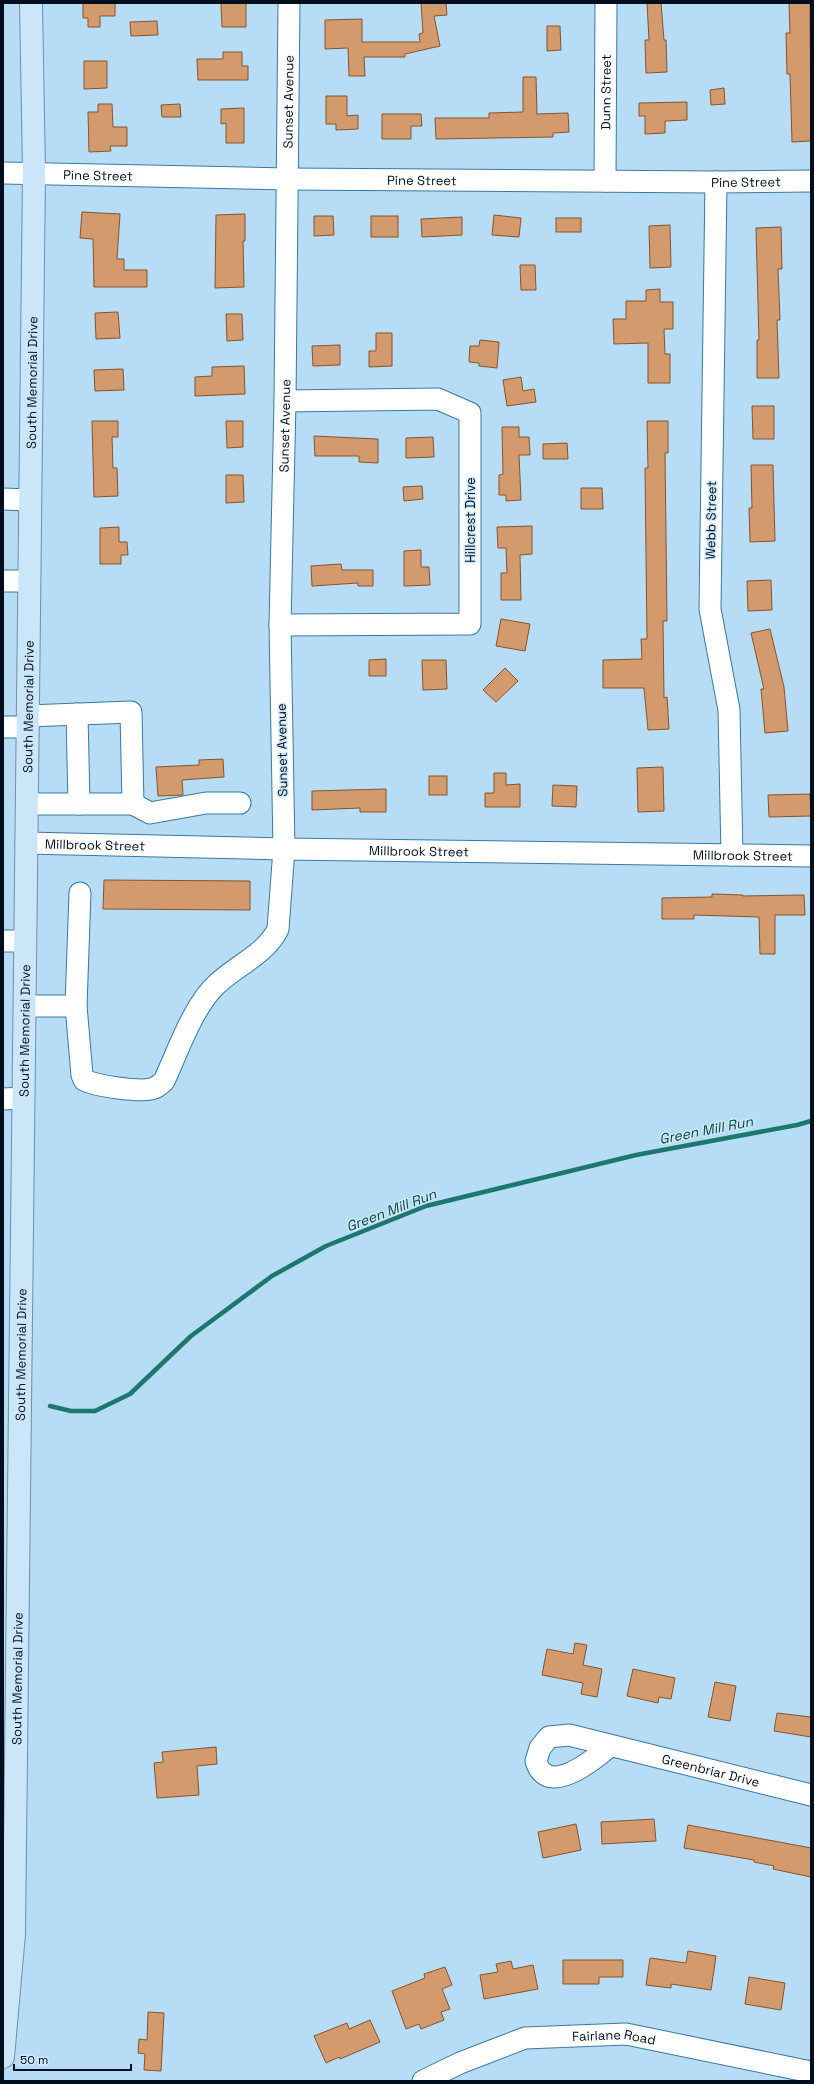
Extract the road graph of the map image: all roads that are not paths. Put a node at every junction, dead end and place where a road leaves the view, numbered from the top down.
1 (31, 3) edge
2 (290, 3) edge
3 (606, 3) edge
4 (3, 173) edge
5 (34, 173) junction
6 (288, 180) junction
7 (605, 181) junction
8 (811, 181) edge
9 (716, 182) junction
10 (285, 401) junction
11 (3, 499) edge
12 (29, 500) junction
13 (3, 581) edge
14 (29, 581) junction
15 (280, 625) junction
16 (77, 714) junction
17 (28, 721) junction
18 (3, 727) edge
19 (240, 803) dead end
20 (27, 804) junction
21 (79, 804) junction
22 (133, 804) junction
23 (26, 843) junction
24 (284, 849) junction
25 (732, 855) junction
26 (811, 856) edge
27 (80, 893) dead end
28 (3, 941) edge
29 (25, 941) junction
30 (25, 1006) junction
31 (76, 1006) junction
32 (13, 1098) edge
33 (610, 1746) dead end
34 (811, 1796) edge
35 (3, 2057) edge
36 (811, 2072) edge
37 (423, 2081) edge

1 - 5 main road, South Memorial Drive
2 - 6 street, Sunset Avenue
3 - 7 street, Dunn Street
4 - 5 street, Pine Street
5 - 6 street, Pine Street
5 - 12 main road, South Memorial Drive
6 - 7 street, Pine Street
6 - 10 street, Sunset Avenue
7 - 9 street, Pine Street
8 - 9 street, Pine Street
9 - 25 street, Webb Street
10 - 15 street, Sunset Avenue
10 - 15 street, Hillcrest Drive
11 - 12 street
12 - 14 main road, South Memorial Drive
13 - 14 street
14 - 17 main road, South Memorial Drive
15 - 24 street, Sunset Avenue
16 - 17 street
16 - 21 street
16 - 22 street
17 - 18 street
17 - 20 main road, South Memorial Drive
19 - 22 street
20 - 21 street
20 - 23 main road, South Memorial Drive
21 - 22 street
23 - 24 street, Millbrook Street
23 - 29 main road, South Memorial Drive
24 - 25 street, Millbrook Street
24 - 31 street, Sunset Avenue
25 - 26 street, Millbrook Street
27 - 31 street
28 - 29 street
29 - 30 main road, South Memorial Drive
30 - 31 street
30 - 32 main road, South Memorial Drive
32 - 35 main road, South Memorial Drive
33 - 34 street, Greenbriar Drive
36 - 37 street, Fairlane Road

